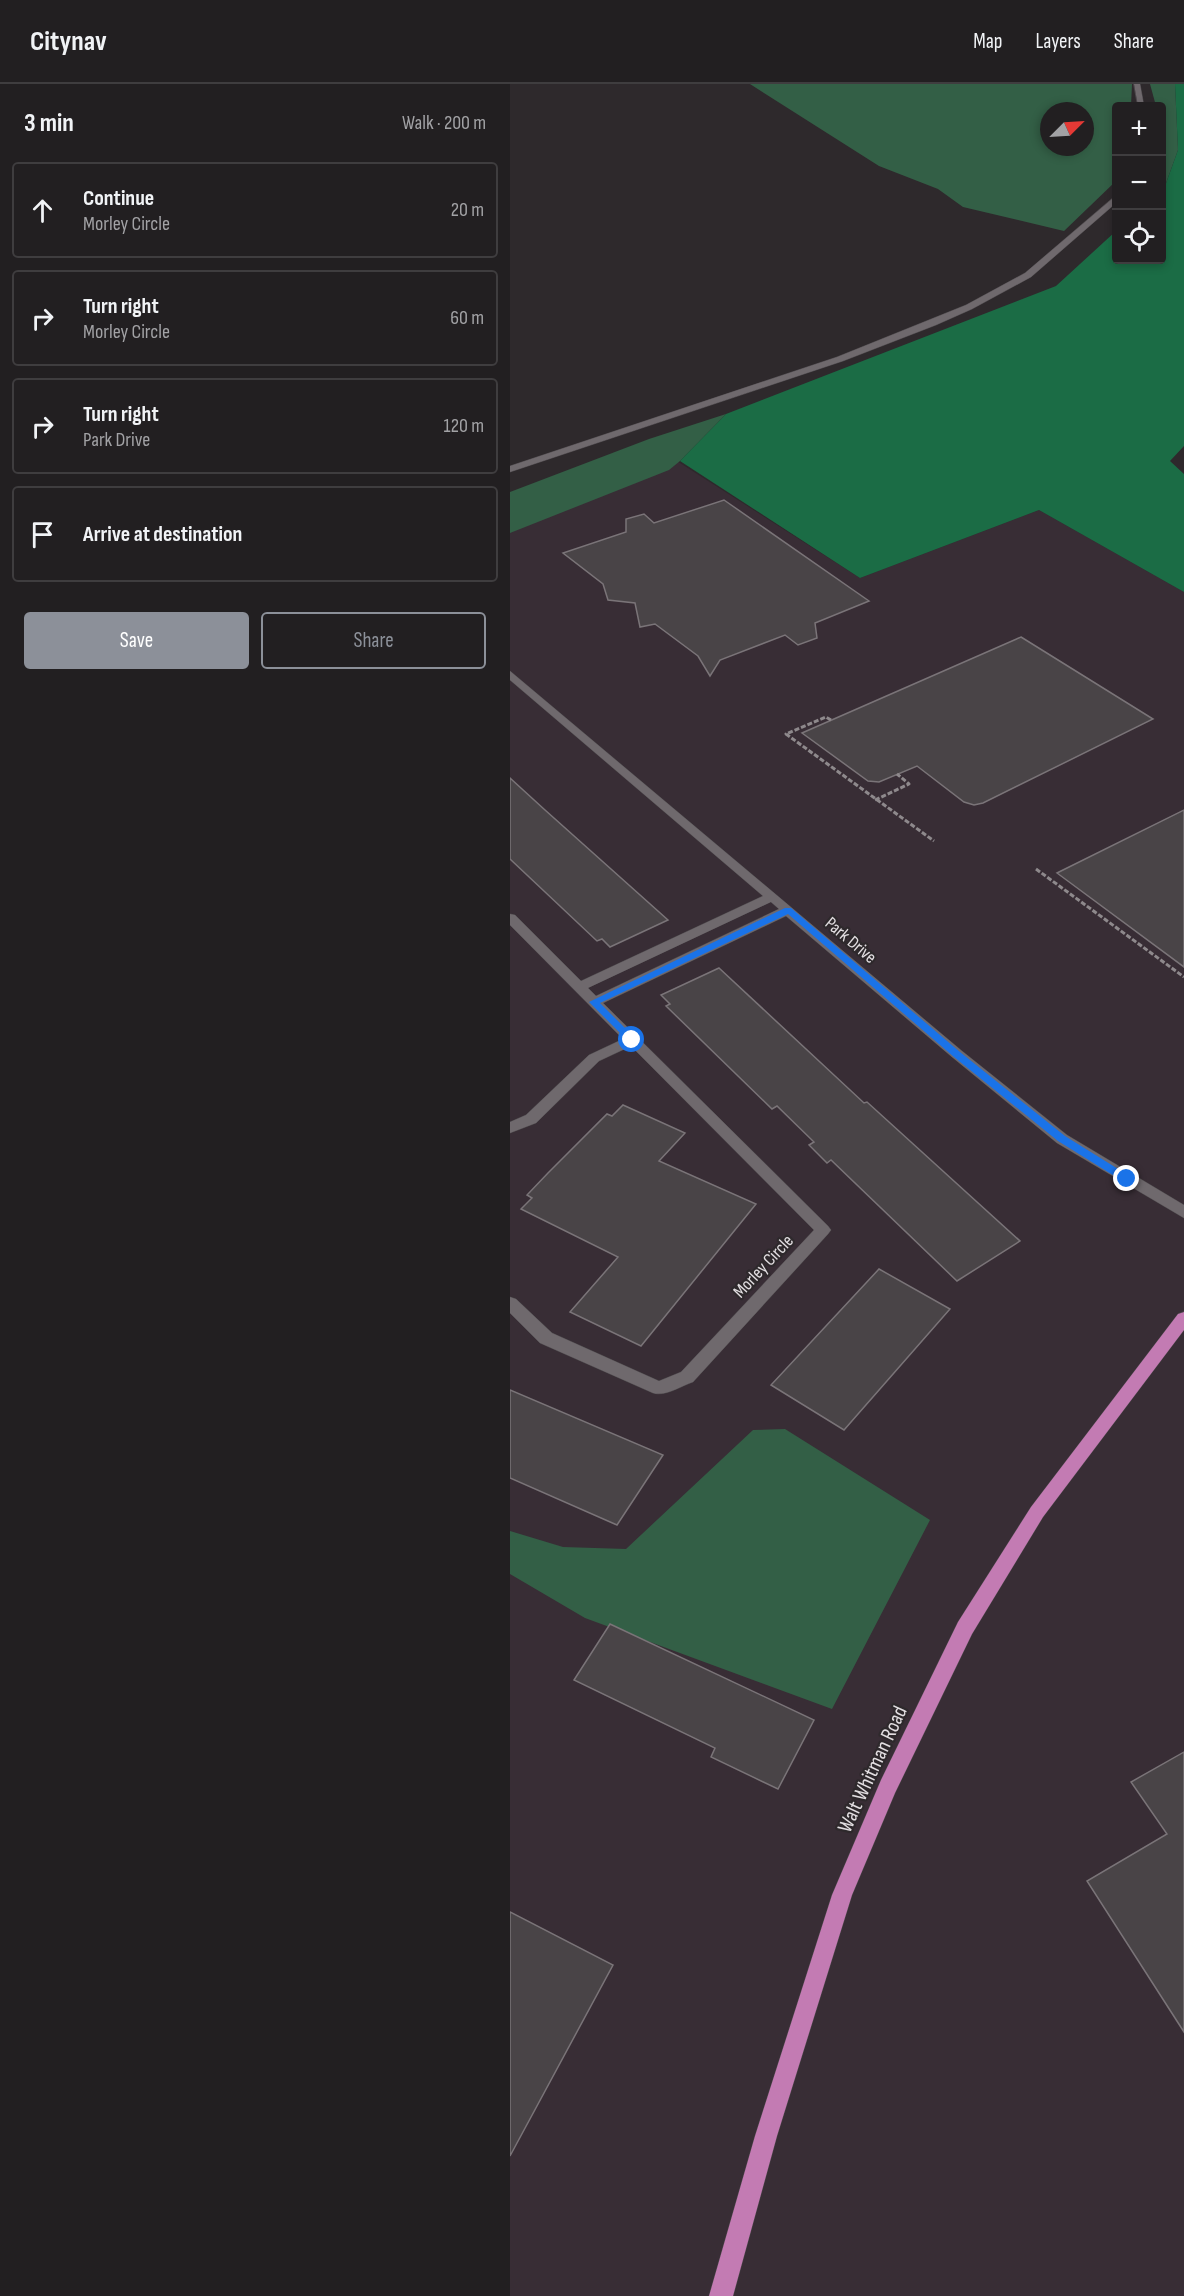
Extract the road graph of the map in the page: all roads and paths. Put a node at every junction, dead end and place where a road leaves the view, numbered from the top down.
1 (1137, 84) edge
2 (1140, 102) edge
3 (1112, 203) edge
4 (510, 469) edge
5 (510, 674) edge
6 (831, 720) dead end
7 (897, 774) dead end
8 (875, 800) junction
9 (934, 841) dead end
10 (1036, 869) dead end
11 (772, 897) junction
12 (788, 910) junction
13 (510, 918) edge
14 (1184, 977) edge
15 (579, 987) junction
16 (594, 1002) junction
17 (632, 1040) junction
18 (510, 1128) edge
19 (1184, 1212) edge
20 (510, 1303) edge
21 (1184, 1318) edge
22 (721, 2296) edge

1 - 2 street
3 - 4 street
5 - 11 street, Park Drive
6 - 8 path
7 - 8 path
8 - 9 path
10 - 14 path
11 - 12 street, Park Drive
11 - 15 street
12 - 16 street
12 - 19 street, Park Drive
13 - 15 street, Morley Circle
15 - 16 street, Morley Circle
16 - 17 street, Morley Circle
17 - 18 street
17 - 20 street, Morley Circle
21 - 22 main road, Walt Whitman Road

